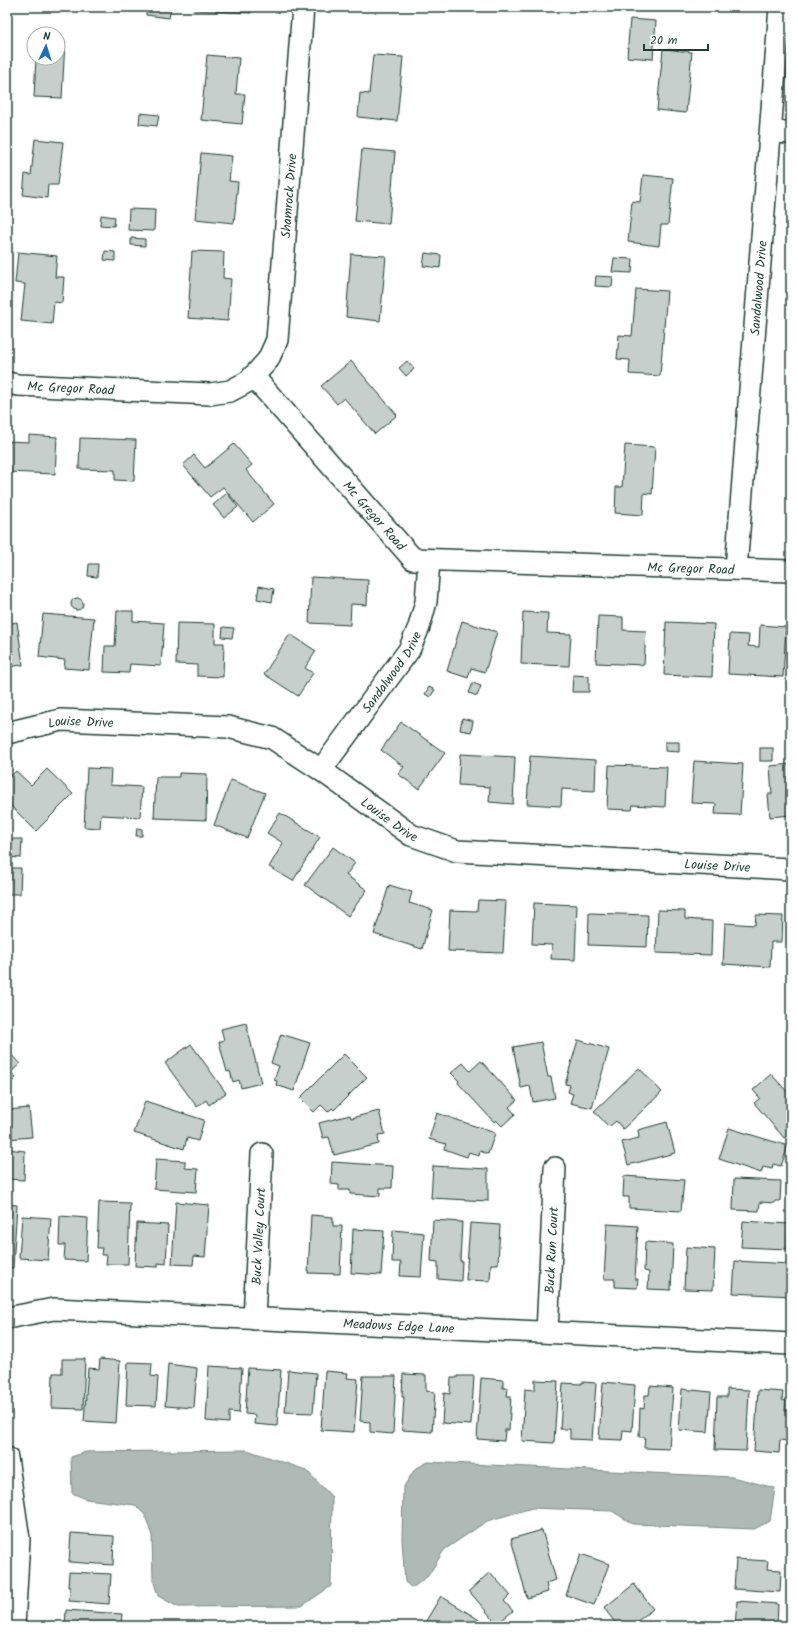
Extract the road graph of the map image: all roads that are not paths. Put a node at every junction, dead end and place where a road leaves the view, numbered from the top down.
1 (303, 7) edge
2 (780, 7) edge
3 (781, 133) edge
4 (253, 376) junction
5 (7, 383) edge
6 (429, 560) junction
7 (736, 569) junction
8 (791, 571) edge
9 (8, 733) edge
10 (321, 770) junction
11 (791, 869) edge
12 (262, 1154) dead end
13 (555, 1168) dead end
14 (7, 1318) edge
15 (254, 1319) junction
16 (547, 1332) junction
17 (791, 1344) edge
18 (7, 1458) edge
19 (14, 1626) edge

1 - 4 street, Shamrock Drive
2 - 3 street, Sandalwood Drive
3 - 7 street, Sandalwood Drive
4 - 5 street, Mc Gregor Road
4 - 6 street, Mc Gregor Road
6 - 7 street, Mc Gregor Road
6 - 10 street, Sandalwood Drive
7 - 8 street, Mc Gregor Road
9 - 10 street, Louise Drive
10 - 11 street, Louise Drive
12 - 15 street, Buck Valley Court
13 - 16 street, Buck Run Court
14 - 15 street, Meadows Edge Lane
15 - 16 street, Meadows Edge Lane
16 - 17 street, Meadows Edge Lane
18 - 19 street

